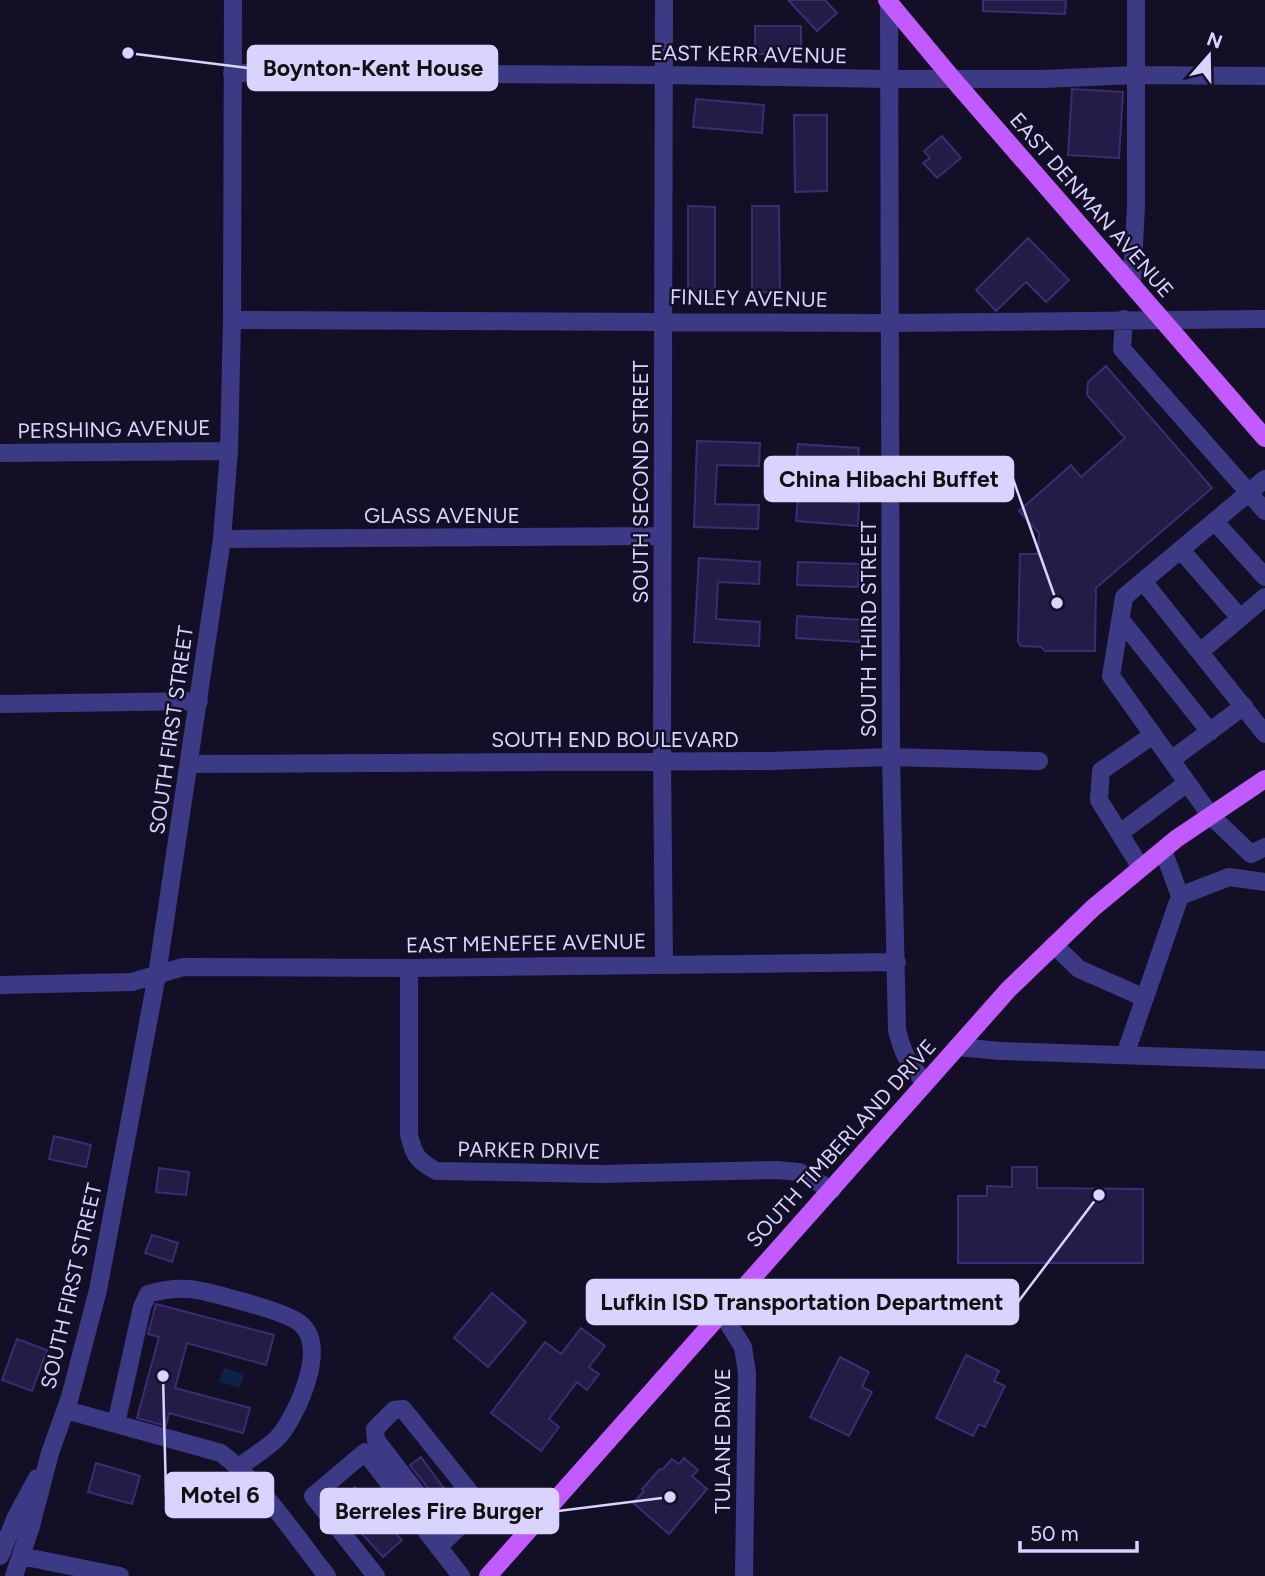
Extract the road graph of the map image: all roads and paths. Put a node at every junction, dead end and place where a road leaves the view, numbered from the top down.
1 (233, 0) edge
2 (664, 0) edge
3 (1136, 0) edge
4 (889, 1) edge
5 (232, 73) junction
6 (664, 75) junction
7 (1136, 75) junction
8 (1265, 76) edge
9 (952, 78) junction
10 (889, 79) junction
11 (1132, 283) junction
12 (1162, 318) junction
13 (1124, 319) junction
14 (1265, 319) edge
15 (232, 320) junction
16 (662, 320) junction
17 (891, 323) junction
18 (1265, 438) edge
19 (229, 451) junction
20 (0, 453) edge
21 (1265, 479) edge
22 (1250, 493) junction
23 (1265, 511) edge
24 (1215, 522) junction
25 (663, 536) junction
26 (222, 538) junction
27 (1181, 550) junction
28 (1265, 577) edge
29 (1143, 581) junction
30 (1265, 597) edge
31 (1240, 618) junction
32 (1121, 620) junction
33 (1200, 652) junction
34 (199, 701) junction
35 (0, 704) edge
36 (1244, 706) junction
37 (1210, 732) junction
38 (1265, 734) edge
39 (1153, 735) junction
40 (891, 757) junction
41 (662, 760) junction
42 (1171, 760) junction
43 (1039, 761) dead end
44 (190, 764) junction
45 (1265, 779) edge
46 (1187, 783) junction
47 (1211, 816) junction
48 (1120, 833) junction
49 (1265, 847) edge
50 (1163, 850) junction
51 (1141, 868) junction
52 (1265, 882) edge
53 (1180, 897) junction
54 (1054, 945) junction
55 (897, 962) junction
56 (664, 964) junction
57 (409, 968) junction
58 (157, 975) junction
59 (0, 985) edge
60 (1145, 998) junction
61 (957, 1047) junction
62 (1125, 1055) junction
63 (1265, 1060) edge
64 (925, 1082) junction
65 (832, 1189) junction
66 (721, 1312) junction
67 (66, 1410) junction
68 (116, 1424) junction
69 (50, 1453) junction
70 (239, 1467) junction
71 (444, 1541) junction
72 (0, 1556) edge
73 (21, 1556) junction
74 (371, 1570) edge
75 (14, 1576) edge
76 (120, 1576) edge
77 (327, 1576) edge
78 (461, 1576) edge
79 (488, 1576) edge
80 (744, 1576) edge

1 - 5 street, SOUTH FIRST STREET
2 - 6 street, SOUTH SECOND STREET
3 - 7 street
4 - 9 main road, EAST DENMAN AVENUE
4 - 10 street, SOUTH THIRD STREET
5 - 6 street, EAST KERR AVENUE
5 - 15 street, SOUTH FIRST STREET
6 - 10 street, EAST KERR AVENUE
6 - 16 street, SOUTH SECOND STREET
7 - 8 street, EAST KERR AVENUE
7 - 9 street, EAST KERR AVENUE
7 - 11 street
9 - 10 street, EAST KERR AVENUE
9 - 11 main road, EAST DENMAN AVENUE
10 - 17 street, SOUTH THIRD STREET
11 - 12 main road, EAST DENMAN AVENUE
12 - 13 street, FINLEY AVENUE
12 - 14 street, FINLEY AVENUE
12 - 18 main road, EAST DENMAN AVENUE
13 - 17 street, FINLEY AVENUE
13 - 22 street
15 - 16 street, FINLEY AVENUE
15 - 19 street, SOUTH FIRST STREET
16 - 17 street, FINLEY AVENUE
16 - 25 street, SOUTH SECOND STREET
17 - 40 street, SOUTH THIRD STREET
19 - 20 street, PERSHING AVENUE
19 - 26 street, SOUTH FIRST STREET
21 - 22 street
22 - 23 street
22 - 24 street
24 - 27 street
24 - 28 street
25 - 26 street, GLASS AVENUE
25 - 41 street, SOUTH SECOND STREET
26 - 34 street, SOUTH FIRST STREET
27 - 29 street
27 - 31 street
29 - 32 street
29 - 33 street
30 - 31 street
31 - 33 street
32 - 37 street
32 - 39 street
33 - 36 street
34 - 35 street
34 - 44 street, SOUTH FIRST STREET
36 - 37 street
36 - 38 street
37 - 42 street
39 - 42 street
39 - 48 street
40 - 41 street, SOUTH END BOULEVARD
40 - 43 street, SOUTH END BOULEVARD
40 - 55 street, SOUTH THIRD STREET
41 - 44 street, SOUTH END BOULEVARD
41 - 56 street, SOUTH SECOND STREET
42 - 46 street
44 - 58 street, SOUTH FIRST STREET
45 - 47 main road, SOUTH TIMBERLAND DRIVE
46 - 47 street
46 - 48 street
47 - 49 street
47 - 50 main road, SOUTH TIMBERLAND DRIVE
48 - 51 street
50 - 51 main road, SOUTH TIMBERLAND DRIVE
50 - 53 street
51 - 54 main road, SOUTH TIMBERLAND DRIVE
52 - 53 street
53 - 60 street
54 - 60 street
54 - 61 main road, SOUTH TIMBERLAND DRIVE
55 - 56 street, EAST MENEFEE AVENUE
55 - 64 street, SOUTH THIRD STREET
56 - 57 street, EAST MENEFEE AVENUE
57 - 58 street, EAST MENEFEE AVENUE
57 - 65 street, PARKER DRIVE
58 - 59 street, EAST MENEFEE AVENUE
58 - 67 street, SOUTH FIRST STREET
60 - 62 street
61 - 62 street
61 - 64 main road, SOUTH TIMBERLAND DRIVE
62 - 63 street
64 - 65 main road, SOUTH TIMBERLAND DRIVE
65 - 66 main road, SOUTH TIMBERLAND DRIVE
66 - 79 main road, SOUTH TIMBERLAND DRIVE
66 - 80 street, TULANE DRIVE
67 - 68 street
67 - 69 street, SOUTH FIRST STREET
68 - 70 street
68 - 70 street
69 - 72 street, SOUTH FIRST STREET
69 - 73 street, SOUTH FIRST STREET
70 - 77 street
71 - 71 street
71 - 74 street
71 - 78 street
73 - 75 street, SOUTH FIRST STREET
73 - 76 street

